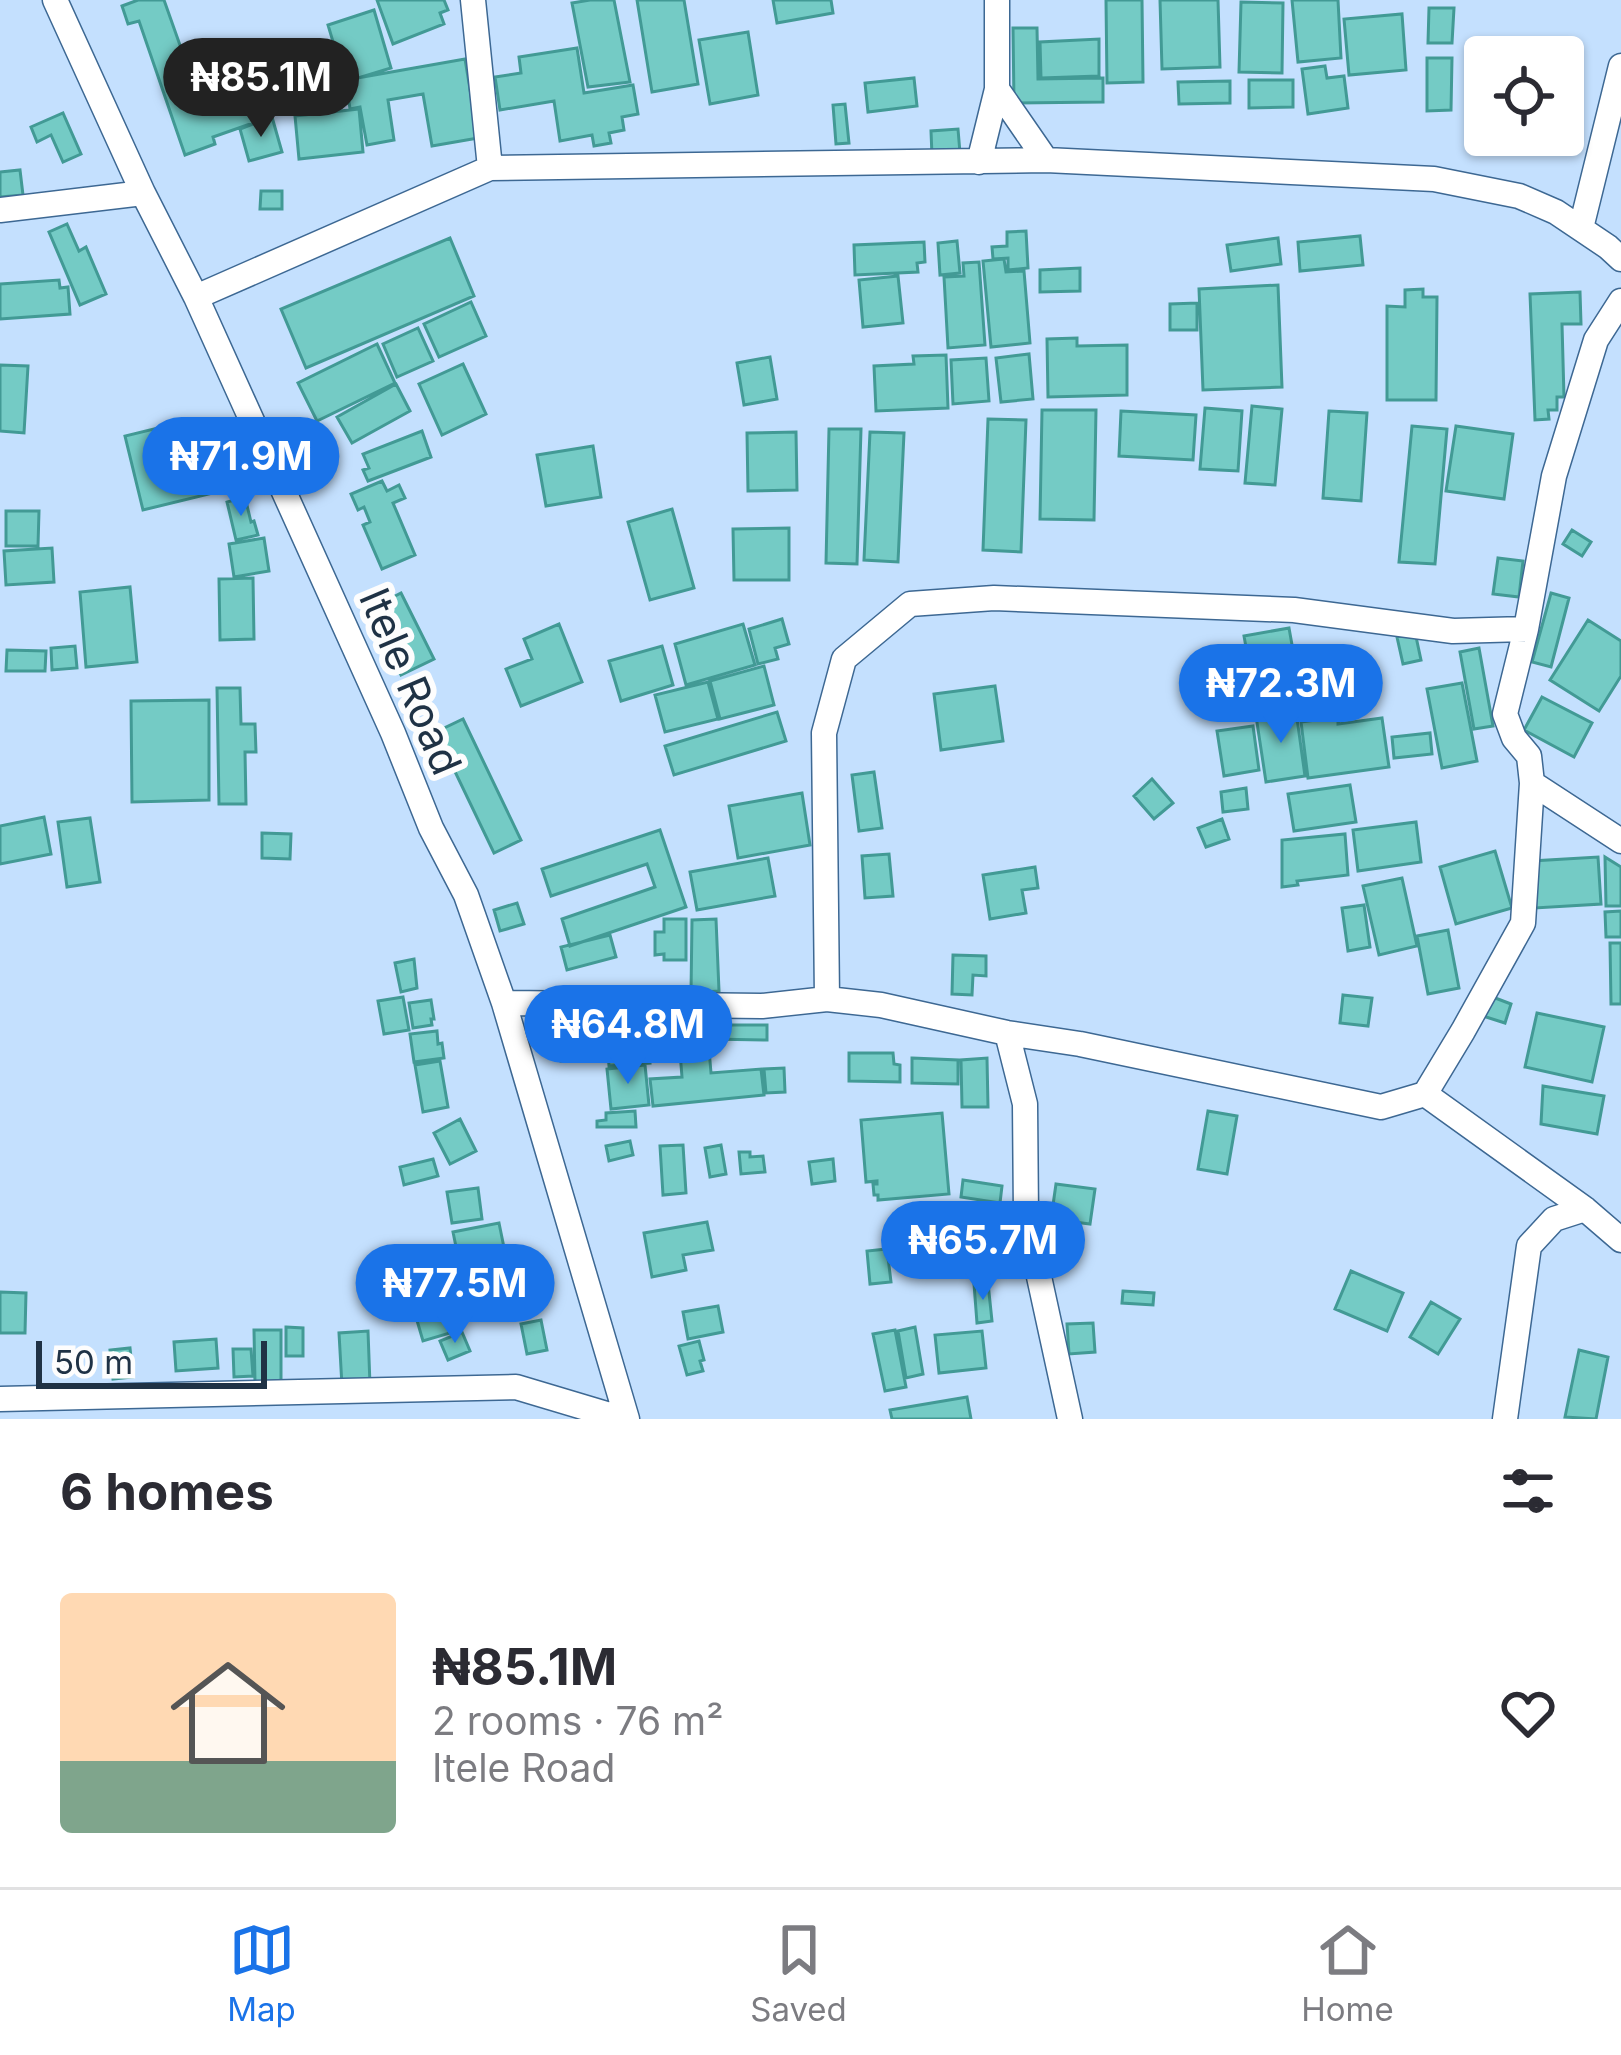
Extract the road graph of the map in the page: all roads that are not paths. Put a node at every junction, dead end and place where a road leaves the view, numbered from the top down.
1 (55, 0) edge
2 (473, 0) edge
3 (997, 0) edge
4 (1621, 66) edge
5 (997, 89) junction
6 (1046, 160) junction
7 (979, 162) junction
8 (490, 168) junction
9 (143, 194) junction
10 (0, 210) edge
11 (1581, 228) junction
12 (1621, 259) edge
13 (196, 297) junction
14 (1621, 301) edge
15 (1526, 629) junction
16 (1532, 783) junction
17 (1621, 841) edge
18 (827, 999) junction
19 (504, 1003) junction
20 (1007, 1034) junction
21 (1425, 1094) junction
22 (1585, 1209) junction
23 (1621, 1240) edge
24 (0, 1400) edge
25 (625, 1419) edge
26 (1070, 1419) edge
27 (1505, 1419) edge

1 - 9 street, Itele Road
2 - 8 street
3 - 5 street
4 - 11 street
5 - 6 street
5 - 7 street
6 - 7 street
6 - 11 street
7 - 8 street
8 - 13 street
9 - 10 street
9 - 13 street, Itele Road
11 - 12 street
13 - 19 street, Itele Road
14 - 15 street
15 - 16 street
15 - 18 street
16 - 17 street
16 - 21 street
18 - 19 street
18 - 20 street
19 - 25 street, Itele Road
20 - 21 street
20 - 26 street
21 - 22 street
22 - 23 street
22 - 27 street
24 - 25 street

